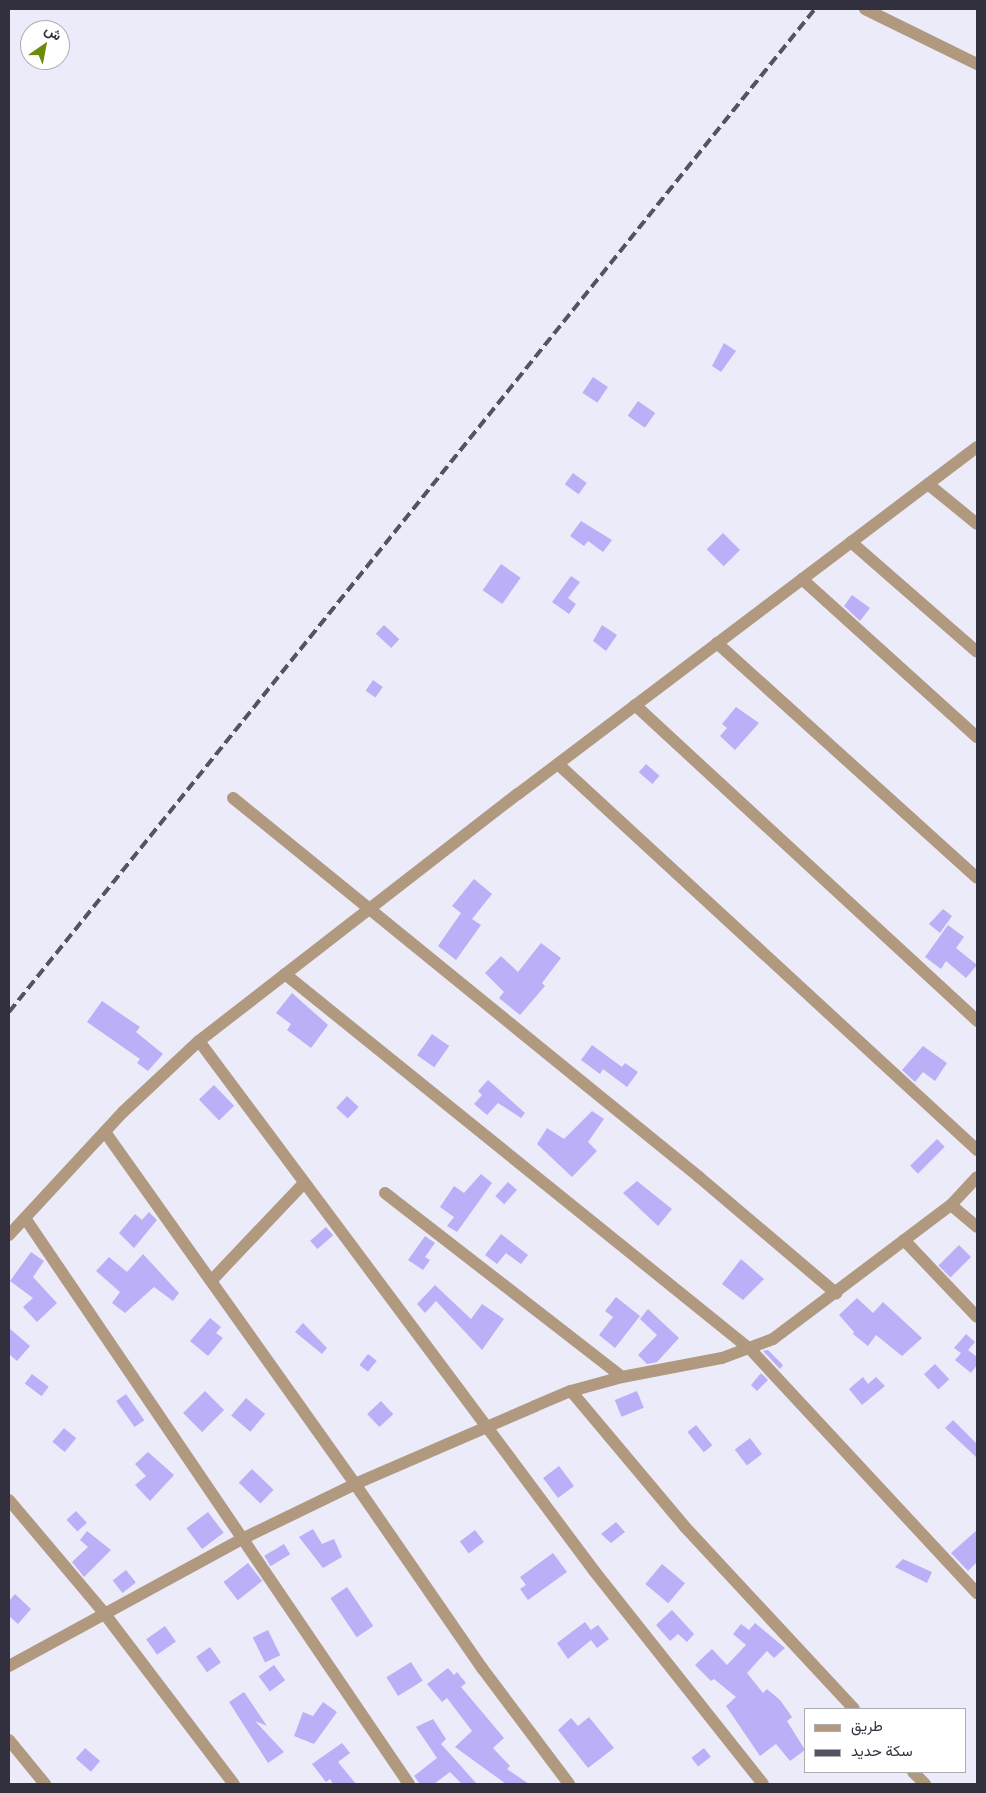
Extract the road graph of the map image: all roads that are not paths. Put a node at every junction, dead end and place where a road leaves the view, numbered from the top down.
1 (865, 9) edge
2 (977, 64) edge
3 (977, 448) edge
4 (928, 484) junction
5 (977, 524) edge
6 (851, 542) junction
7 (802, 579) junction
8 (717, 643) junction
9 (977, 652) edge
10 (635, 705) junction
11 (977, 737) edge
12 (558, 764) junction
13 (233, 798) dead end
14 (977, 878) edge
15 (368, 910) junction
16 (285, 974) junction
17 (977, 1021) edge
18 (199, 1041) junction
19 (104, 1132) junction
20 (977, 1150) edge
21 (977, 1177) edge
22 (304, 1183) junction
23 (385, 1193) dead end
24 (951, 1205) junction
25 (25, 1218) junction
26 (975, 1222) edge
27 (9, 1236) edge
28 (904, 1240) junction
29 (211, 1281) junction
30 (836, 1293) junction
31 (975, 1309) edge
32 (751, 1350) junction
33 (622, 1376) junction
34 (571, 1391) junction
35 (488, 1429) junction
36 (356, 1484) junction
37 (9, 1500) edge
38 (244, 1538) junction
39 (977, 1594) edge
40 (104, 1613) junction
41 (9, 1666) edge
42 (853, 1708) edge
43 (9, 1740) edge
44 (914, 1773) edge
45 (45, 1784) edge
46 (234, 1784) edge
47 (409, 1784) edge
48 (569, 1784) edge
49 (763, 1784) edge
50 (925, 1784) edge

1 - 2 street
3 - 4 street
4 - 5 street
4 - 6 street
6 - 7 street
6 - 9 street
7 - 8 street
7 - 11 street
8 - 10 street
8 - 14 street
10 - 12 street
10 - 17 street
12 - 15 street
12 - 20 street
13 - 15 street
15 - 16 street
15 - 30 street
16 - 18 street
16 - 32 street
18 - 19 street
18 - 22 street
19 - 25 street
19 - 29 street
21 - 24 street
22 - 29 street
22 - 35 street
23 - 33 street
24 - 26 street
24 - 28 street
25 - 27 street
25 - 38 street
28 - 30 street
28 - 31 street
29 - 36 street
30 - 32 street
32 - 33 street
32 - 39 street
33 - 34 street
34 - 35 street
34 - 42 street
35 - 36 street
35 - 49 street
36 - 38 street
36 - 48 street
37 - 40 street
38 - 40 street
38 - 47 street
40 - 41 street
40 - 46 street
43 - 45 street
44 - 50 street

